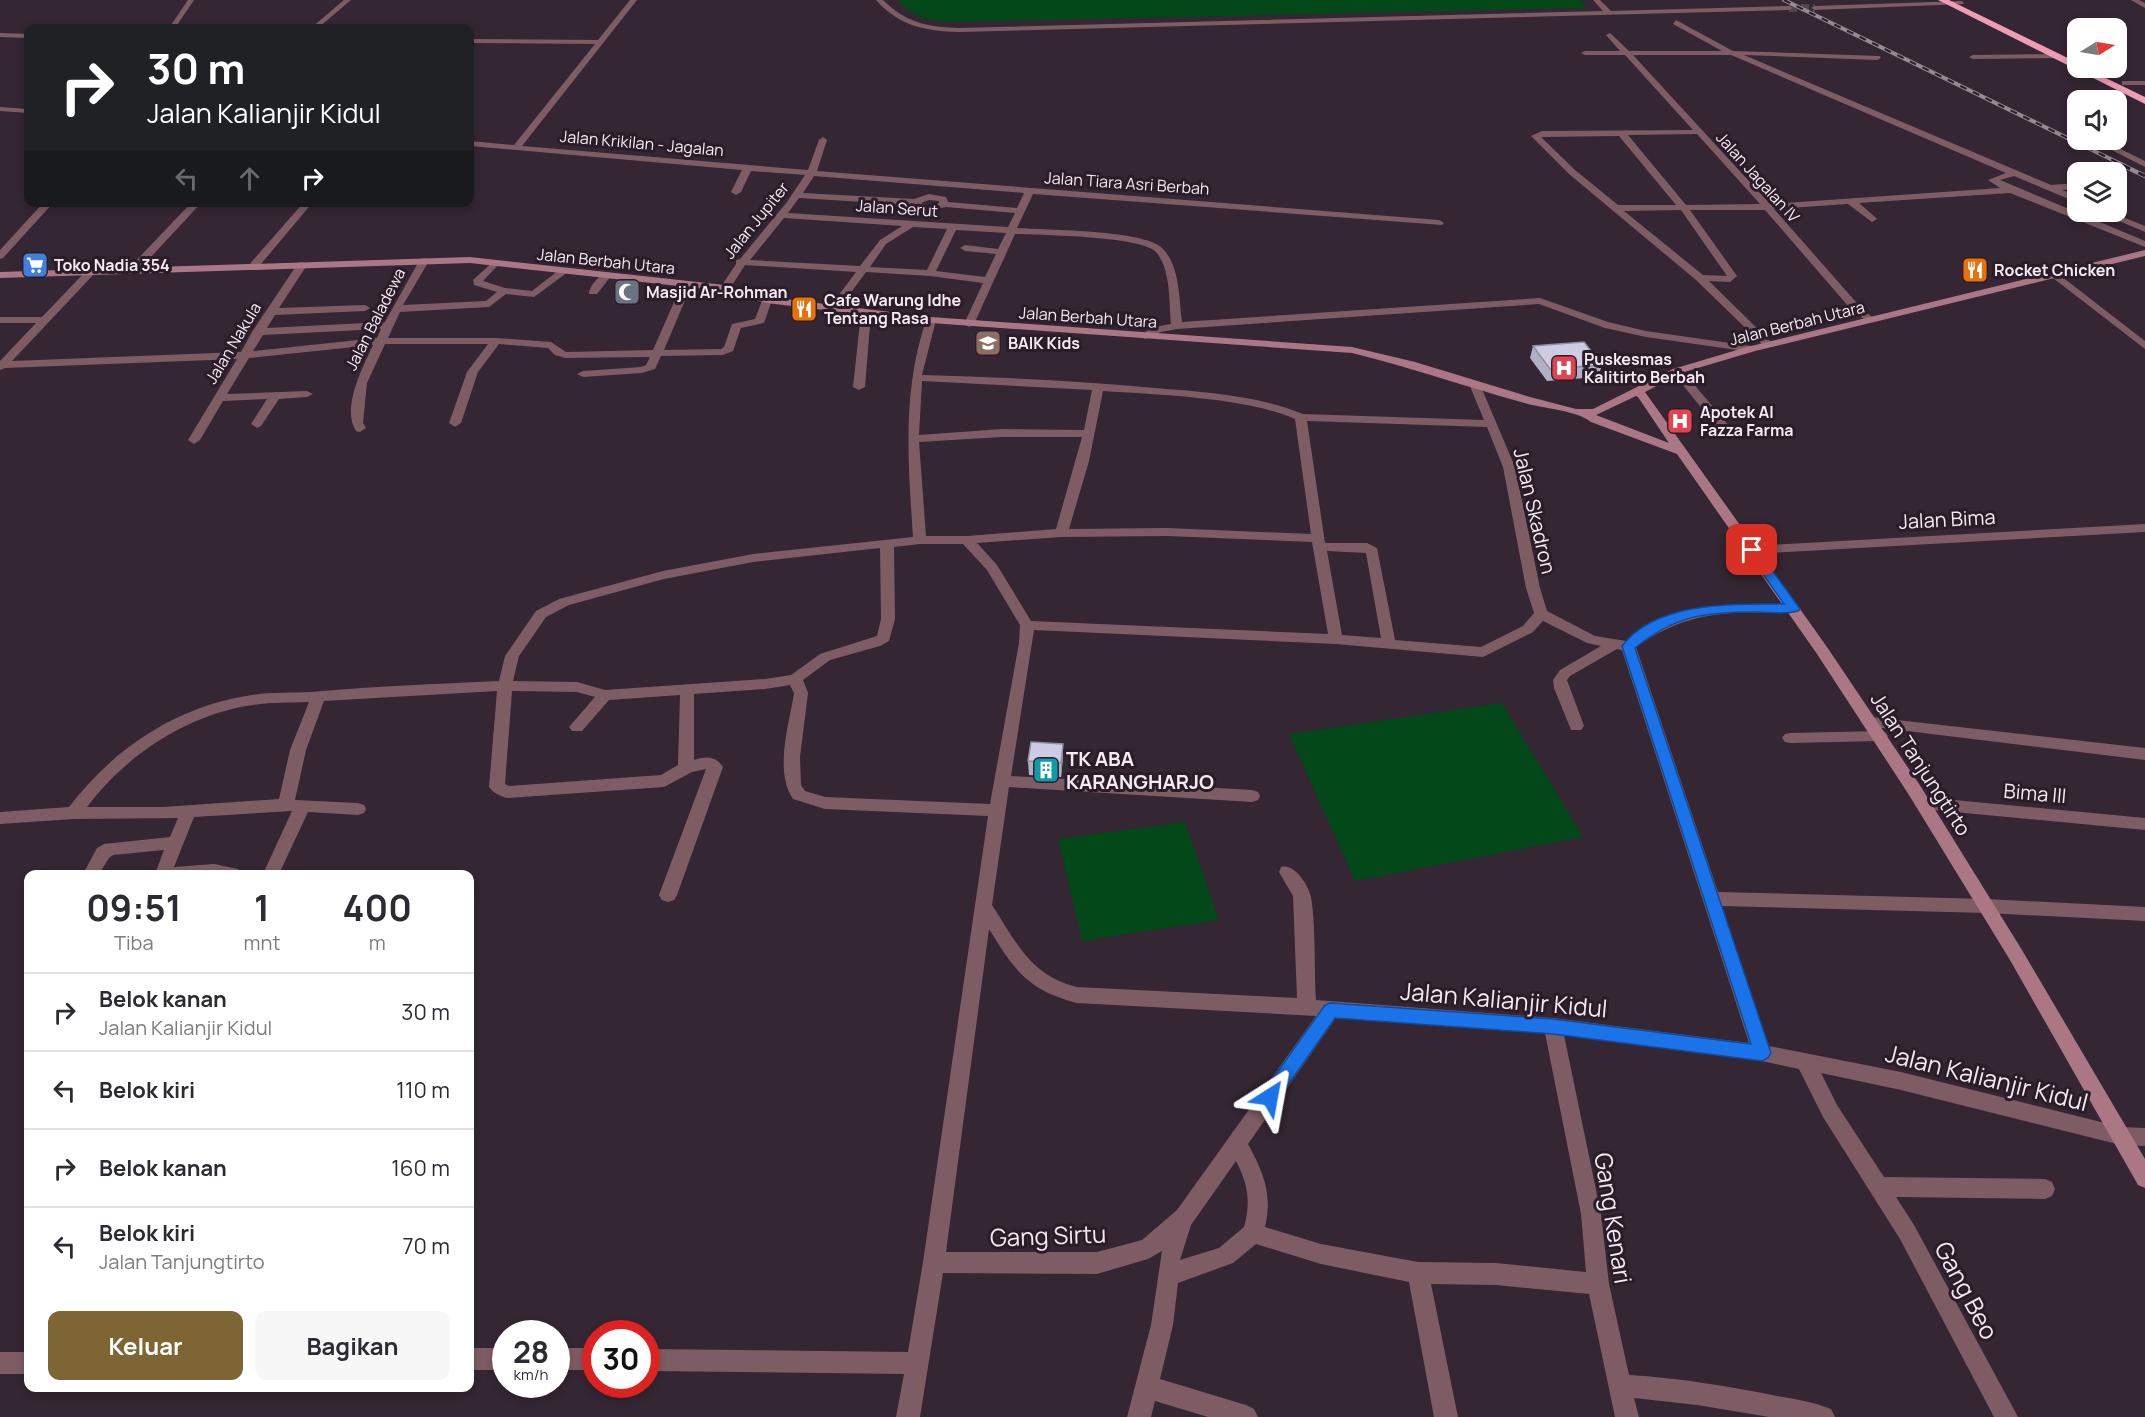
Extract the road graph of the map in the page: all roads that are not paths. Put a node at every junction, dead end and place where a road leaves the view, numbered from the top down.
1 (191, 0) edge
2 (348, 0) edge
3 (634, 0) edge
4 (879, 0) edge
5 (890, 0) edge
6 (1596, 0) edge
7 (2134, 0) edge
8 (1950, 1) edge
9 (1785, 6) tunnel mouth
10 (1811, 6) tunnel mouth
11 (2145, 6) edge
12 (1607, 11) junction
13 (1384, 17) junction
14 (1676, 22) dead end
15 (175, 24) edge
16 (319, 24) edge
17 (0, 35) edge
18 (1610, 35) dead end
19 (24, 36) edge
20 (474, 41) edge
21 (1755, 41) dead end
22 (601, 42) junction
23 (1585, 53) dead end
24 (1625, 53) junction
25 (1732, 53) junction
26 (1773, 53) junction
27 (2067, 55) edge
28 (2056, 56) junction
29 (1973, 57) dead end
30 (1877, 58) dead end
31 (2067, 62) edge
32 (2100, 78) edge
33 (2114, 78) edge
34 (2145, 83) edge
35 (2126, 84) junction
36 (2145, 93) edge
37 (2145, 100) edge
38 (0, 109) edge
39 (24, 111) edge
40 (1697, 132) junction
41 (1621, 133) junction
42 (824, 140) dead end
43 (474, 144) edge
44 (516, 148) junction
45 (2116, 150) edge
46 (2145, 164) edge
47 (748, 167) junction
48 (811, 172) junction
49 (2014, 173) junction
50 (940, 184) junction
51 (2067, 187) edge
52 (2049, 188) junction
53 (1030, 190) junction
54 (2011, 190) junction
55 (736, 192) dead end
56 (797, 195) junction
57 (2067, 195) edge
58 (934, 196) junction
59 (1850, 201) junction
60 (916, 202) junction
61 (944, 204) junction
62 (45, 207) edge
63 (193, 207) edge
64 (305, 207) edge
65 (1766, 207) junction
66 (1617, 208) junction
67 (1684, 208) junction
68 (926, 209) junction
69 (1021, 211) junction
70 (781, 215) junction
71 (1872, 219) dead end
72 (2127, 222) edge
73 (1439, 223) dead end
74 (914, 225) junction
75 (953, 227) junction
76 (2145, 229) edge
77 (1010, 232) junction
78 (2145, 244) edge
79 (965, 249) dead end
80 (1003, 252) junction
81 (2145, 253) edge
82 (0, 256) edge
83 (424, 261) junction
84 (740, 262) junction
85 (495, 263) junction
86 (302, 265) junction
87 (252, 268) junction
88 (861, 269) junction
89 (133, 270) junction
90 (563, 272) junction
91 (90, 273) junction
92 (930, 273) junction
93 (0, 275) edge
94 (606, 276) junction
95 (2057, 276) junction
96 (1700, 278) junction
97 (990, 281) junction
98 (687, 284) junction
99 (725, 288) junction
100 (504, 291) junction
101 (594, 292) dead end
102 (767, 300) junction
103 (365, 308) dead end
104 (834, 308) junction
105 (396, 309) junction
106 (270, 312) junction
107 (866, 313) junction
108 (1870, 319) junction
109 (0, 320) edge
110 (44, 320) junction
111 (931, 320) junction
112 (969, 324) junction
113 (389, 326) junction
114 (1177, 326) junction
115 (257, 332) junction
116 (1145, 336) junction
117 (382, 341) junction
118 (496, 341) junction
119 (1769, 345) junction
120 (2145, 346) edge
121 (1751, 349) junction
122 (656, 354) junction
123 (246, 355) junction
124 (1, 366) edge
125 (1677, 371) junction
126 (583, 374) dead end
127 (917, 378) junction
128 (1475, 384) junction
129 (859, 387) dead end
130 (1098, 387) junction
131 (1636, 390) junction
132 (307, 394) dead end
133 (276, 395) junction
134 (219, 398) junction
135 (1586, 412) junction
136 (1301, 417) junction
137 (455, 423) dead end
138 (257, 424) dead end
139 (1491, 424) junction
140 (360, 428) dead end
141 (1726, 430) dead end
142 (1089, 434) junction
143 (914, 439) junction
144 (194, 440) dead end
145 (1681, 451) junction
146 (2145, 528) edge
147 (1061, 533) junction
148 (920, 540) junction
149 (967, 540) junction
150 (1319, 542) junction
151 (887, 544) junction
152 (1752, 550) junction
153 (1794, 609) junction
154 (1541, 614) junction
155 (1027, 625) junction
156 (1336, 639) junction
157 (1389, 644) junction
158 (1622, 645) junction
159 (795, 678) junction
160 (505, 687) junction
161 (687, 691) junction
162 (605, 695) junction
163 (318, 696) junction
164 (1871, 723) junction
165 (1576, 726) dead end
166 (577, 727) dead end
167 (1880, 736) junction
168 (1790, 738) dead end
169 (2145, 754) edge
170 (686, 768) junction
171 (1003, 781) junction
172 (1252, 796) dead end
173 (1922, 803) junction
174 (294, 805) junction
175 (358, 809) dead end
176 (189, 810) junction
177 (997, 810) junction
178 (74, 813) junction
179 (0, 818) edge
180 (2145, 824) edge
181 (176, 843) junction
182 (93, 870) edge
183 (165, 870) edge
184 (272, 870) edge
185 (1287, 873) dead end
186 (668, 895) dead end
187 (1710, 899) junction
188 (1986, 906) junction
189 (984, 907) junction
190 (2145, 914) edge
191 (1307, 1008) junction
192 (1330, 1011) junction
193 (1553, 1026) junction
194 (1762, 1053) junction
195 (1805, 1062) junction
196 (2121, 1136) junction
197 (2145, 1137) edge
198 (1238, 1144) junction
199 (2145, 1178) edge
200 (1881, 1187) junction
201 (2045, 1189) dead end
202 (1184, 1218) junction
203 (1252, 1233) junction
204 (934, 1262) junction
205 (1418, 1273) junction
206 (1169, 1275) junction
207 (1598, 1284) junction
208 (474, 1359) edge
209 (492, 1359) edge
210 (660, 1360) edge
211 (0, 1363) edge
212 (24, 1363) edge
213 (915, 1363) junction
214 (1619, 1386) junction
215 (1147, 1387) junction
216 (908, 1417) edge
217 (1139, 1417) edge
218 (1246, 1417) edge
219 (1446, 1417) edge
220 (1627, 1417) edge
221 (1823, 1417) edge
222 (2006, 1417) edge

1 - 15 street
2 - 16 street
3 - 22 street
4 - 13 street
5 - 13 street
6 - 12 street
7 - 11 street
8 - 10 street
8 - 27 highway
8 - 28 highway
9 - 12 street
12 - 13 street
14 - 25 street
17 - 19 street
18 - 24 street, Jalan Jagalan IV
20 - 22 street
21 - 26 street
22 - 44 street
23 - 24 street
24 - 25 street
24 - 40 street, Jalan Jagalan IV
25 - 26 street
25 - 49 street
26 - 30 street
28 - 29 street
28 - 31 highway
32 - 37 highway
33 - 35 highway
34 - 35 street
35 - 36 highway
38 - 39 street
40 - 41 street
40 - 65 street, Jalan Jagalan IV
41 - 66 street
41 - 67 street
42 - 48 street, Jalan Jupiter
43 - 44 street, Jalan Krikilan - Jagalan
44 - 47 street, Jalan Krikilan - Jagalan
45 - 46 street
47 - 48 street, Jalan Krikilan - Jagalan
47 - 55 street
48 - 50 street, Jalan Tiara Asri Berbah
48 - 56 street, Jalan Jupiter
49 - 52 street
49 - 54 street
50 - 53 street, Jalan Tiara Asri Berbah
50 - 58 street
51 - 52 street
52 - 57 street
53 - 69 street
53 - 73 street, Jalan Tiara Asri Berbah
54 - 59 street
54 - 78 street
56 - 60 street
56 - 70 street, Jalan Jupiter
58 - 60 street
58 - 61 street
59 - 65 street
59 - 71 street
60 - 68 street
61 - 68 street
61 - 69 street
62 - 82 street
63 - 89 street
64 - 87 street
65 - 67 street
65 - 108 street, Jalan Jagalan IV
66 - 67 street
66 - 96 street
67 - 96 street
68 - 74 street
69 - 77 street
70 - 74 street, Jalan Serut
70 - 84 street, Jalan Jupiter
72 - 76 street
74 - 75 street, Jalan Serut
74 - 88 street
75 - 77 street, Jalan Serut
75 - 92 street
77 - 80 street
77 - 114 street, Jalan Serut
79 - 80 street
80 - 97 street
81 - 95 main road, Jalan Berbah Utara
83 - 85 main road, Jalan Berbah Utara
83 - 86 main road, Jalan Berbah Utara
83 - 105 street, Jalan Baladewa
84 - 88 street
84 - 99 street, Jalan Jupiter
85 - 90 main road, Jalan Berbah Utara
85 - 100 street
86 - 87 main road, Jalan Berbah Utara
86 - 106 street, Jalan Nakula
87 - 89 main road, Jalan Berbah Utara
88 - 92 street
88 - 104 street
89 - 91 main road, Jalan Berbah Utara
90 - 94 main road, Jalan Berbah Utara
90 - 100 street
91 - 93 main road, Jalan Berbah Utara
91 - 110 street
92 - 97 street
94 - 98 main road, Jalan Berbah Utara
94 - 101 street
95 - 108 main road, Jalan Berbah Utara
95 - 120 street
96 - 119 street
97 - 112 street
98 - 99 main road, Jalan Berbah Utara
98 - 122 street
99 - 102 main road, Jalan Berbah Utara
100 - 105 street
102 - 104 main road, Jalan Berbah Utara
102 - 122 street
103 - 106 street
104 - 107 main road, Jalan Berbah Utara
105 - 113 street, Jalan Baladewa
106 - 115 street, Jalan Nakula
107 - 111 main road, Jalan Berbah Utara
107 - 129 street
108 - 119 main road, Jalan Berbah Utara
109 - 110 street
110 - 124 street
111 - 112 main road, Jalan Berbah Utara
111 - 127 street
112 - 116 main road, Jalan Berbah Utara
113 - 115 street
113 - 117 street, Jalan Baladewa
114 - 116 street
114 - 121 street
115 - 123 street, Jalan Nakula
116 - 128 main road, Jalan Berbah Utara
117 - 118 street
117 - 123 street
117 - 140 street, Jalan Baladewa
118 - 122 street
118 - 137 street
119 - 121 main road, Jalan Berbah Utara
121 - 125 main road, Jalan Berbah Utara
122 - 126 street
123 - 124 street
123 - 134 street, Jalan Nakula
125 - 131 main road, Jalan Berbah Utara
125 - 141 street
127 - 130 street
127 - 143 street
128 - 135 main road, Jalan Berbah Utara
128 - 139 street, Jalan Skadron
130 - 136 street
130 - 142 street
131 - 135 main road, Jalan Berbah Utara
131 - 145 main road, Jalan Tanjungtirto
132 - 133 street
133 - 134 street
133 - 138 street
134 - 144 street, Jalan Nakula
135 - 145 main road
136 - 139 street
136 - 150 street
139 - 154 street, Jalan Skadron
142 - 143 street
142 - 147 street
143 - 148 street
145 - 152 main road, Jalan Tanjungtirto
146 - 152 street, Jalan Bima
147 - 149 street
147 - 150 street
148 - 149 street
148 - 151 street
149 - 155 street
150 - 156 street
150 - 157 street
151 - 159 street
151 - 160 street
152 - 153 main road, Jalan Tanjungtirto
153 - 158 street
153 - 164 main road, Jalan Tanjungtirto
154 - 157 street
154 - 158 street
155 - 156 street
155 - 171 street
156 - 157 street
158 - 165 street
158 - 187 street
159 - 161 street
159 - 177 street
160 - 162 street
160 - 163 street
160 - 170 street
161 - 162 street
161 - 170 street
162 - 166 street
163 - 174 street
163 - 178 street
164 - 167 main road, Jalan Tanjungtirto
164 - 169 street
167 - 168 street
167 - 173 main road, Jalan Tanjungtirto
170 - 186 street
171 - 172 street
171 - 177 street
173 - 180 street, Bima III
173 - 188 main road, Jalan Tanjungtirto
174 - 175 street
174 - 176 street
174 - 184 street
176 - 178 street
176 - 181 street
177 - 189 street
178 - 179 street
181 - 182 street
181 - 183 street
185 - 191 street
187 - 188 street
187 - 194 street
188 - 190 street
188 - 196 main road, Jalan Tanjungtirto
189 - 191 street, Jalan Kalianjir Kidul
189 - 204 street
191 - 192 street, Jalan Kalianjir Kidul
192 - 193 street, Jalan Kalianjir Kidul
192 - 198 street, Gang Sirtu
193 - 194 street, Jalan Kalianjir Kidul
193 - 207 street, Gang Kenari
194 - 195 street, Jalan Kalianjir Kidul
195 - 196 street, Jalan Kalianjir Kidul
195 - 200 street, Gang Beo
196 - 197 street, Jalan Kalianjir Kidul
196 - 199 main road, Jalan Tanjungtirto
198 - 202 street, Gang Sirtu
198 - 203 street
200 - 201 street
200 - 222 street, Gang Beo
202 - 204 street, Gang Sirtu
202 - 206 street
203 - 205 street
203 - 206 street
204 - 213 street
205 - 207 street
205 - 219 street
206 - 215 street
207 - 214 street, Gang Kenari
208 - 209 street
210 - 213 street
211 - 212 street
213 - 216 street
214 - 220 street, Gang Kenari
214 - 221 street
215 - 217 street
215 - 218 street

